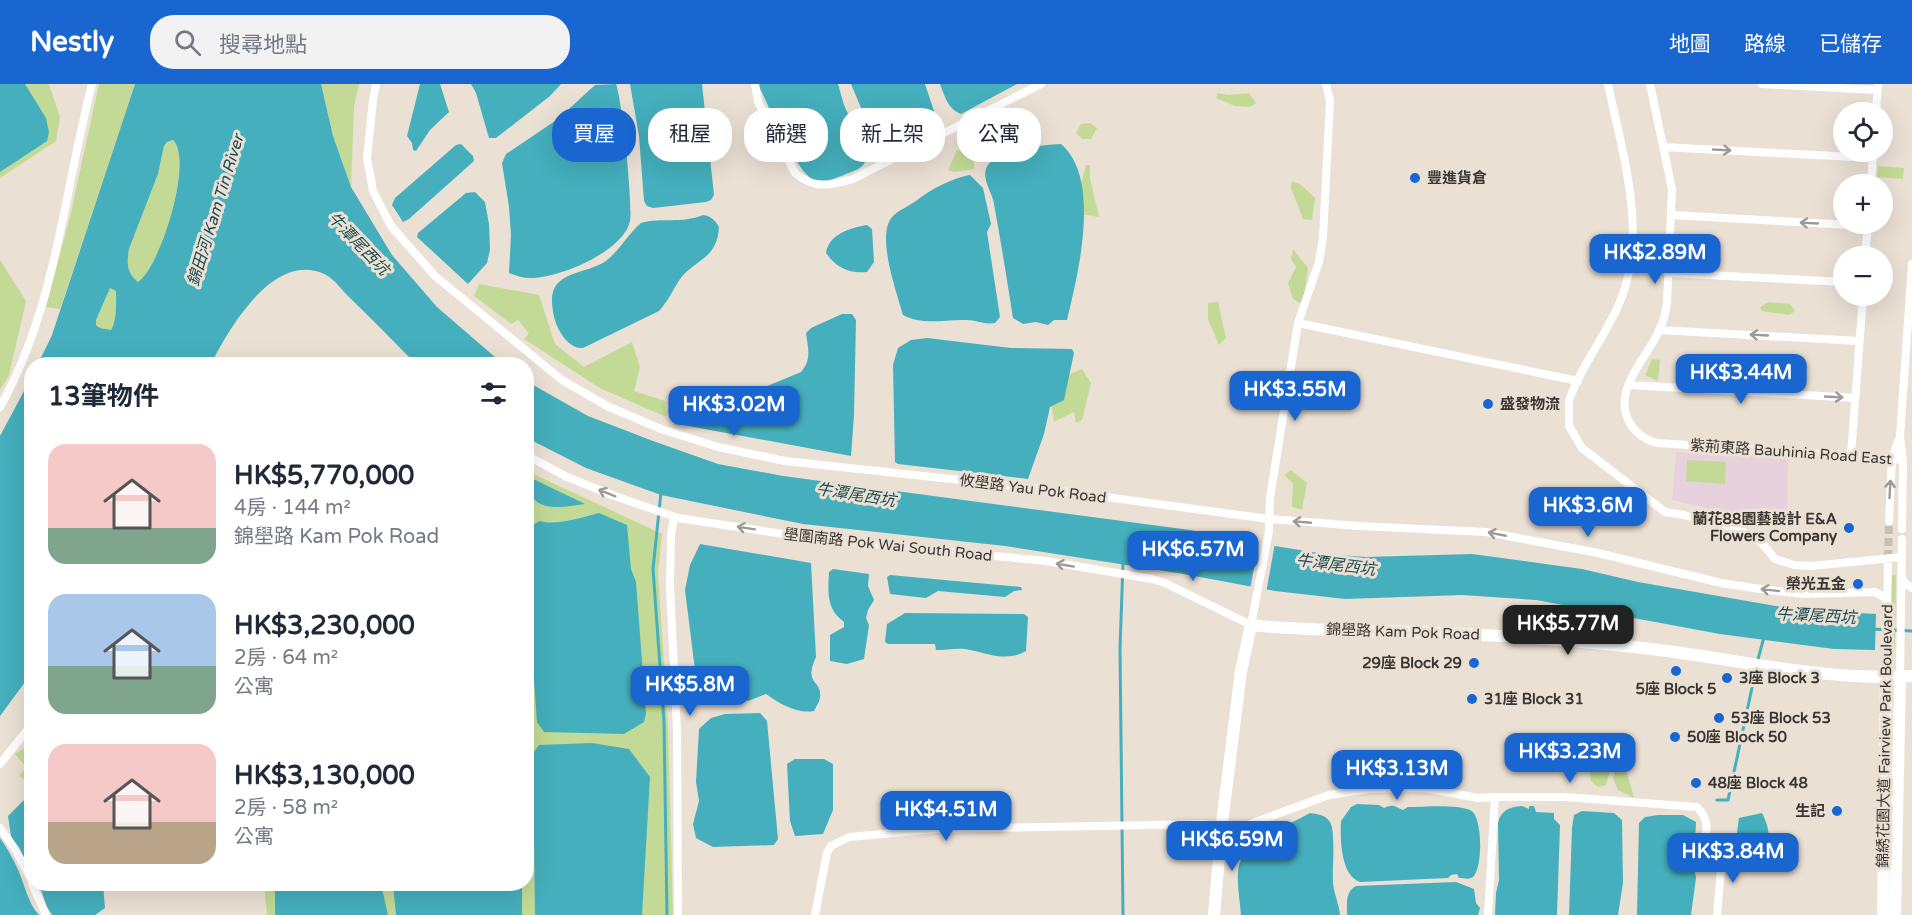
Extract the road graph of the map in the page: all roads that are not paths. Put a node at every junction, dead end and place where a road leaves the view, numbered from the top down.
1 (92, 84) edge
2 (376, 84) edge
3 (755, 84) edge
4 (1041, 84) edge
5 (1326, 84) edge
6 (1608, 84) edge
7 (1650, 84) edge
8 (1762, 84) edge
9 (1878, 87) edge
10 (1877, 102) edge
11 (1663, 147) junction
12 (1833, 153) edge
13 (1671, 215) junction
14 (1833, 223) edge
15 (1912, 264) edge
16 (1668, 273) junction
17 (1833, 281) edge
18 (1862, 306) edge
19 (1298, 323) junction
20 (1659, 330) junction
21 (1859, 340) junction
22 (534, 357) edge
23 (534, 357) edge
24 (1909, 359) edge
25 (1578, 381) junction
26 (1629, 385) junction
27 (1855, 398) junction
28 (0, 407) edge
29 (1900, 437) junction
30 (1851, 455) junction
31 (1892, 458) junction
32 (534, 460) edge
33 (1903, 461) junction
34 (674, 517) junction
35 (1269, 519) junction
36 (1889, 521) tunnel mouth
37 (1902, 529) dead end
38 (1902, 539) dead end
39 (1902, 557) junction
40 (1888, 558) junction
41 (1901, 577) junction
42 (1912, 588) edge
43 (1887, 604) junction
44 (1251, 625) junction
45 (1906, 676) edge
46 (1886, 677) junction
47 (24, 734) edge
48 (0, 764) edge
49 (1495, 797) junction
50 (1221, 827) junction
51 (0, 828) edge
52 (1720, 852) dead end
53 (24, 866) edge
54 (1721, 869) junction
55 (36, 891) edge
56 (46, 915) edge
57 (678, 915) edge
58 (815, 915) edge
59 (1214, 915) edge
60 (1488, 915) edge
61 (1717, 915) edge
62 (1882, 915) edge
63 (1894, 915) edge

1 - 28 street
2 - 23 street, 攸壆路 Yau Pok Road
3 - 4 street
5 - 19 street
6 - 25 street
7 - 11 street
8 - 9 street
9 - 10 street
11 -> 12 street
11 - 13 street
14 -> 13 street
13 - 16 street
15 - 24 street
16 - 17 street
16 - 20 street
18 - 21 street
19 - 25 street
19 - 35 street
21 -> 20 street
20 - 26 street
21 - 27 street
22 - 35 street, 攸壆路 Yau Pok Road
24 - 29 street
25 - 40 street
26 -> 27 street
26 - 30 street, 紫荊東路 Bauhinia Road East
27 - 30 street
29 - 31 street
29 - 33 street
30 - 31 street, 紫荊東路 Bauhinia Road East
31 - 33 street, 紫荊東路 Bauhinia Road East
36 -> 31 street
34 -> 32 street, 壆圍南路 Pok Wai South Road
33 - 37 street
44 -> 34 street, 壆圍南路 Pok Wai South Road
34 - 57 street
43 -> 35 street, 攸壆路 Yau Pok Road
35 - 44 street
38 - 39 street, 錦綉花園大道 Fairview Park Boulevard
39 - 40 street
39 - 41 street, 錦綉花園大道 Fairview Park Boulevard
40 - 43 street, 錦綉花園大道 Fairview Park Boulevard
41 - 42 street
41 - 45 street, 錦綉花園大道 Fairview Park Boulevard
43 - 46 street, 錦綉花園大道 Fairview Park Boulevard
44 - 46 street, 錦壆路 Kam Pok Road
44 - 50 street
45 - 46 street, 錦壆路 Kam Pok Road
45 - 63 street, 錦綉花園大道 Fairview Park Boulevard
46 - 62 street, 錦綉花園大道 Fairview Park Boulevard
47 - 48 street
49 - 50 street
49 - 54 street
49 - 60 street
50 - 58 street
50 - 59 street
51 - 53 street
52 - 54 street
54 - 61 street
55 - 56 street

